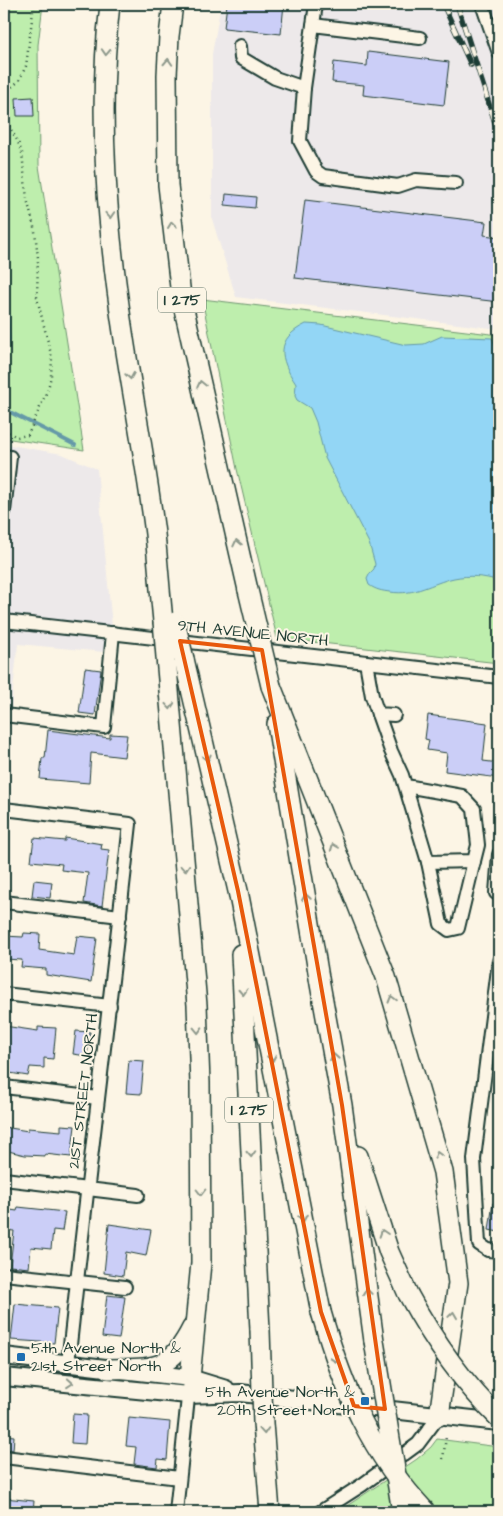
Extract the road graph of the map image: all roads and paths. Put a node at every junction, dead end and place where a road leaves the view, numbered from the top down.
1 (34, 4) edge
2 (110, 4) edge
3 (173, 4) edge
4 (316, 4) edge
5 (482, 4) edge
6 (313, 25) junction
7 (420, 38) dead end
8 (240, 46) dead end
9 (499, 52) edge
10 (304, 88) junction
11 (8, 90) dead end
12 (4, 117) edge
13 (456, 183) dead end
14 (4, 430) edge
15 (4, 456) edge
16 (4, 512) edge
17 (4, 621) edge
18 (113, 633) junction
19 (175, 658) junction
20 (366, 662) junction
21 (499, 677) edge
22 (271, 686) junction
23 (378, 714) junction
24 (4, 715) edge
25 (394, 715) dead end
26 (406, 786) junction
27 (4, 809) edge
28 (499, 857) edge
29 (474, 861) junction
30 (428, 862) junction
31 (238, 890) junction
32 (498, 893) edge
33 (4, 902) edge
34 (120, 916) junction
35 (499, 961) edge
36 (4, 994) edge
37 (110, 1006) junction
38 (494, 1042) edge
39 (4, 1087) edge
40 (98, 1098) junction
41 (342, 1105) junction
42 (4, 1179) edge
43 (86, 1189) junction
44 (138, 1195) dead end
45 (499, 1251) edge
46 (4, 1274) edge
47 (77, 1282) junction
48 (125, 1287) dead end
49 (196, 1320) junction
50 (4, 1356) edge
51 (68, 1364) junction
52 (108, 1369) junction
53 (4, 1377) edge
54 (189, 1386) junction
55 (439, 1416) junction
56 (499, 1418) edge
57 (499, 1422) edge
58 (446, 1437) dead end
59 (4, 1457) edge
60 (443, 1459) dead end
61 (179, 1478) junction
62 (176, 1512) edge
63 (270, 1512) edge
64 (320, 1512) edge
65 (402, 1512) edge
66 (426, 1512) edge

1 - 11 path
2 -> 19 highway, I 275, bridge
22 -> 3 highway, I 275, bridge
4 - 6 street
5 - 9 street
6 - 7 street
6 - 10 street
8 - 10 street
10 - 13 street
12 - 14 path
15 - 16 street
17 - 18 street, 9TH AVENUE NORTH
18 - 20 street, 9TH AVENUE NORTH
18 - 24 street
19 -> 31 highway, I 275
19 -> 49 highway
20 - 21 street, 9TH AVENUE NORTH
20 - 23 street
41 -> 22 highway, I 275
55 -> 22 highway
23 - 25 street
23 - 26 street
26 - 29 street
26 - 30 street
27 - 34 street, 21ST STREET NORTH
28 - 32 street
29 - 30 street
29 - 30 street
31 -> 63 highway, I 275, bridge
31 -> 66 highway, bridge
33 - 34 street
34 - 37 street, 21ST STREET NORTH
35 - 38 street
36 - 37 street
37 - 40 street, 21ST STREET NORTH
38 - 45 street
39 - 40 street
40 - 43 street, 21ST STREET NORTH
56 -> 41 highway, bridge
65 -> 41 highway, I 275, bridge
42 - 43 street
43 - 44 street
43 - 47 street, 21ST STREET NORTH
46 - 47 street
47 - 48 street
47 - 51 street, 21ST STREET NORTH
49 - 52 highway
49 - 54 highway
50 - 51 main road
51 - 52 main road
52 - 54 main road
53 -> 54 main road
54 - 55 main road
54 - 61 street
55 - 57 main road
55 - 64 street
58 - 60 path
59 - 61 street
61 - 62 street

